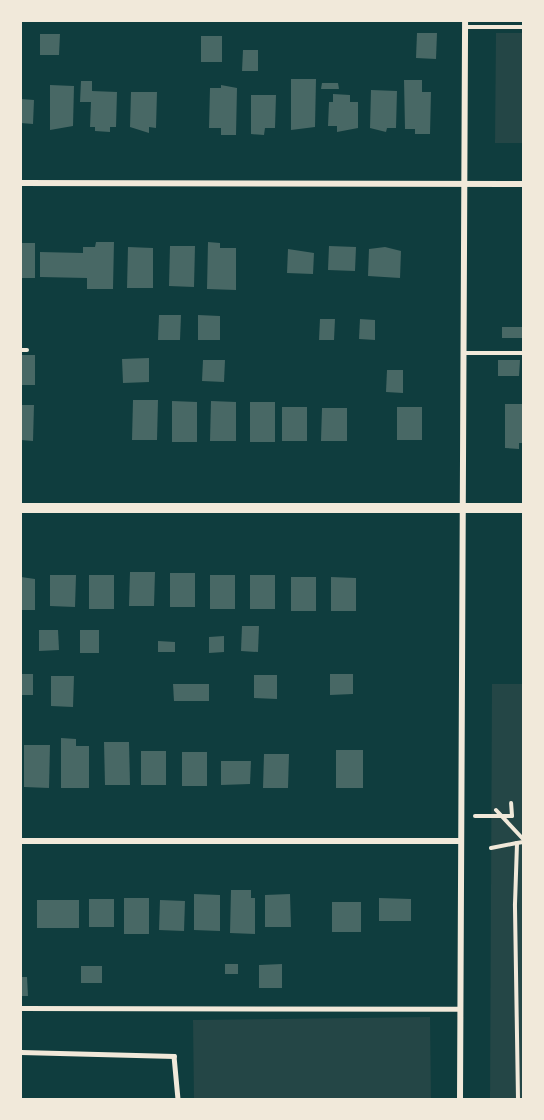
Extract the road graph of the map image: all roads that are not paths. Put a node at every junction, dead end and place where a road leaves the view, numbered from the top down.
1 (465, 24) edge
2 (523, 27) edge
3 (21, 183) edge
4 (464, 184) junction
5 (523, 184) edge
6 (464, 353) junction
7 (523, 353) edge
8 (21, 508) edge
9 (461, 508) junction
10 (523, 508) edge
11 (21, 841) edge
12 (459, 841) junction
13 (21, 1008) edge
14 (460, 1009) junction
15 (21, 1052) edge
16 (178, 1099) edge
17 (460, 1099) edge

1 - 2 lane
1 - 4 street
3 - 4 street
4 - 5 street
4 - 6 street
6 - 7 lane
6 - 9 street
8 - 9 street
9 - 10 street
9 - 12 street
11 - 12 street
12 - 14 street
13 - 14 lane
14 - 17 street
15 - 16 lane

